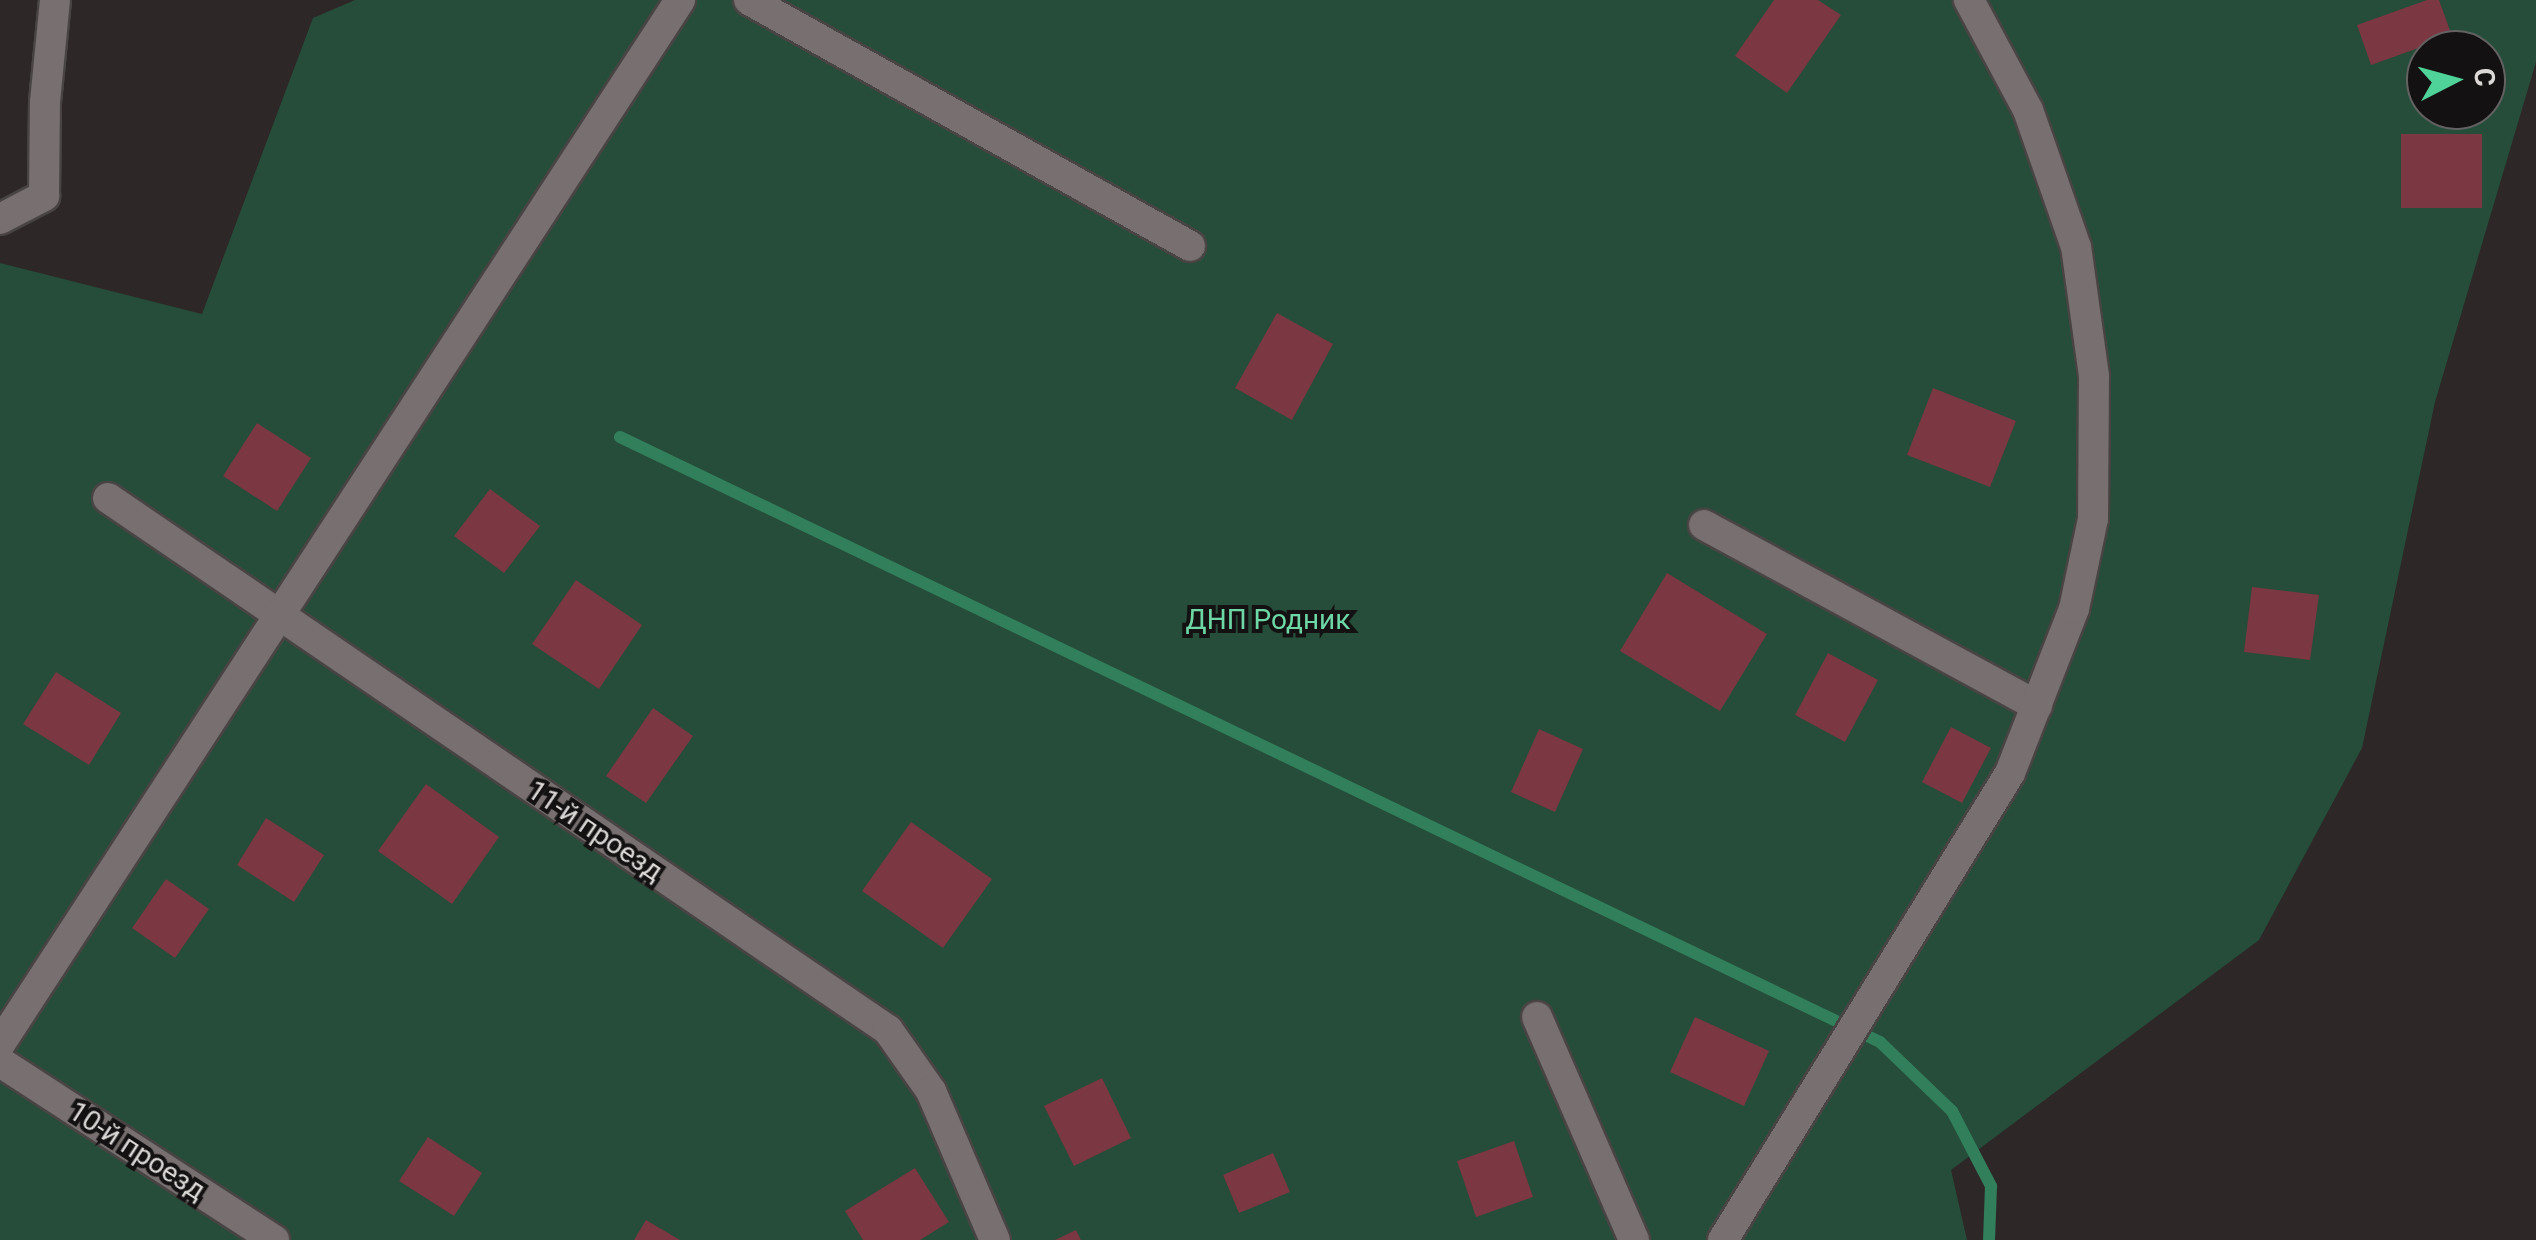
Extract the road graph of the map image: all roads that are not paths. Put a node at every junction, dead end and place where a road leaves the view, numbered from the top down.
1 (55, 0) edge
2 (680, 0) edge
3 (749, 0) edge
4 (1970, 0) edge
5 (0, 219) edge
6 (1190, 246) dead end
7 (108, 498) dead end
8 (1704, 525) dead end
9 (279, 616) junction
10 (2037, 706) junction
11 (1537, 1017) dead end
12 (0, 1044) edge
13 (0, 1062) edge
14 (274, 1240) edge
15 (994, 1240) edge
16 (1634, 1240) edge
17 (1723, 1240) edge

1 - 5 street
2 - 9 street
3 - 6 street
4 - 10 street
7 - 9 street, 11-й проезд
8 - 10 street
9 - 12 street
9 - 15 street, 11-й проезд
10 - 17 street
11 - 16 street
13 - 14 street, 10-й проезд

